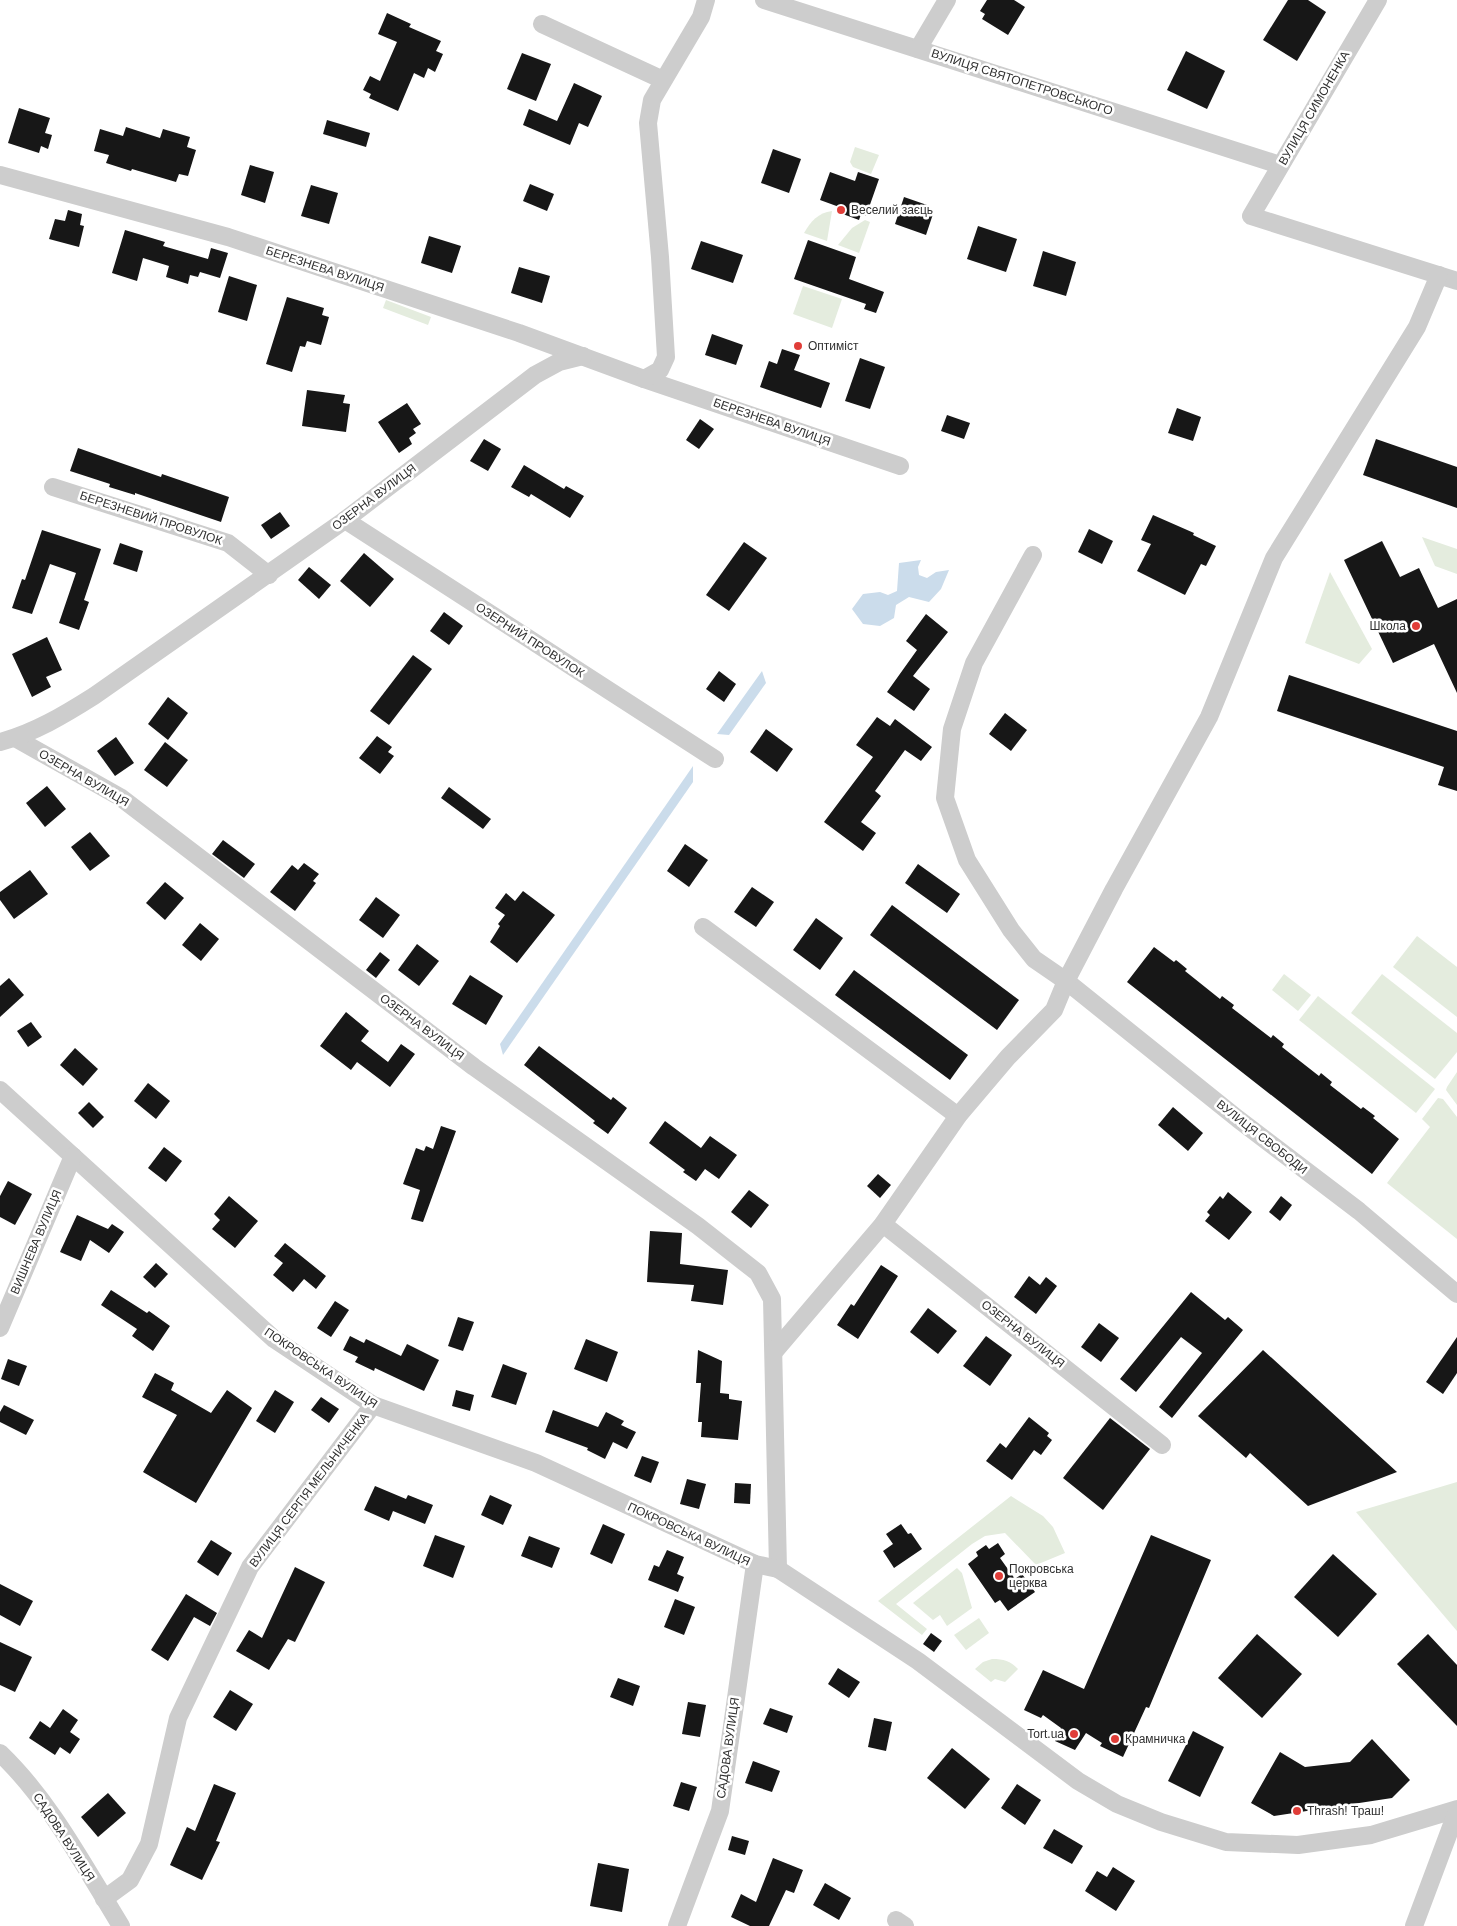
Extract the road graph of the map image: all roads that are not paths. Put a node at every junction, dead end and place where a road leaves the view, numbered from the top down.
1 (706, 0) edge
2 (764, 0) edge
3 (947, 0) edge
4 (1378, 0) edge
5 (542, 24) dead end
6 (918, 49) junction
7 (663, 80) junction
8 (1280, 166) junction
9 (0, 175) edge
10 (1439, 275) junction
11 (1457, 281) edge
12 (582, 356) junction
13 (644, 379) junction
14 (900, 466) dead end
15 (53, 487) dead end
16 (345, 520) junction
17 (1033, 555) dead end
18 (269, 574) junction
19 (8, 740) edge
20 (715, 760) dead end
21 (702, 928) dead end
22 (1066, 981) junction
23 (0, 1090) edge
24 (958, 1116) junction
25 (73, 1156) junction
26 (882, 1224) junction
27 (1457, 1294) edge
28 (0, 1328) edge
29 (774, 1352) junction
30 (373, 1405) junction
31 (1162, 1446) dead end
32 (755, 1564) junction
33 (778, 1569) junction
34 (0, 1753) edge
35 (1457, 1810) edge
36 (104, 1899) junction
37 (121, 1926) edge
38 (676, 1926) edge
39 (1414, 1926) edge

1 - 7 street
2 - 6 street, ВУЛИЦЯ СВЯТОПЕТРОВСЬКОГО
3 - 6 street
4 - 8 street, ВУЛИЦЯ СИМОНЕНКА
5 - 7 street
6 - 8 street, ВУЛИЦЯ СВЯТОПЕТРОВСЬКОГО
7 - 13 street
8 - 10 street, ВУЛИЦЯ СИМОНЕНКА
9 - 12 street, БЕРЕЗНЕВА ВУЛИЦЯ
10 - 11 street
10 - 22 street
12 - 13 street, БЕРЕЗНЕВА ВУЛИЦЯ
12 - 16 street, ОЗЕРНА ВУЛИЦЯ
13 - 14 street, БЕРЕЗНЕВА ВУЛИЦЯ
15 - 18 street, БЕРЕЗНЕВИЙ ПРОВУЛОК
16 - 18 street, ОЗЕРНА ВУЛИЦЯ
16 - 20 street, ОЗЕРНИЙ ПРОВУЛОК
17 - 22 street
18 - 19 street, ОЗЕРНА ВУЛИЦЯ
19 - 29 street, ОЗЕРНА ВУЛИЦЯ
21 - 24 street
22 - 24 street
22 - 27 street, ВУЛИЦЯ СВОБОДИ
23 - 25 street, ПОКРОВСЬКА ВУЛИЦЯ
24 - 26 street
25 - 28 street, ВИШНЕВА ВУЛИЦЯ
25 - 30 street, ПОКРОВСЬКА ВУЛИЦЯ
26 - 29 street
26 - 31 street, ОЗЕРНА ВУЛИЦЯ
29 - 33 street, ОЗЕРНА ВУЛИЦЯ
30 - 32 street, ПОКРОВСЬКА ВУЛИЦЯ
30 - 36 street, ВУЛИЦЯ СЕРГІЯ МЕЛЬНИЧЕНКА
32 - 33 street, ПОКРОВСЬКА ВУЛИЦЯ
32 - 38 street, САДОВА ВУЛИЦЯ
33 - 35 street, ПОКРОВСЬКА ВУЛИЦЯ
34 - 36 street, САДОВА ВУЛИЦЯ
35 - 39 street
36 - 37 street, САДОВА ВУЛИЦЯ

